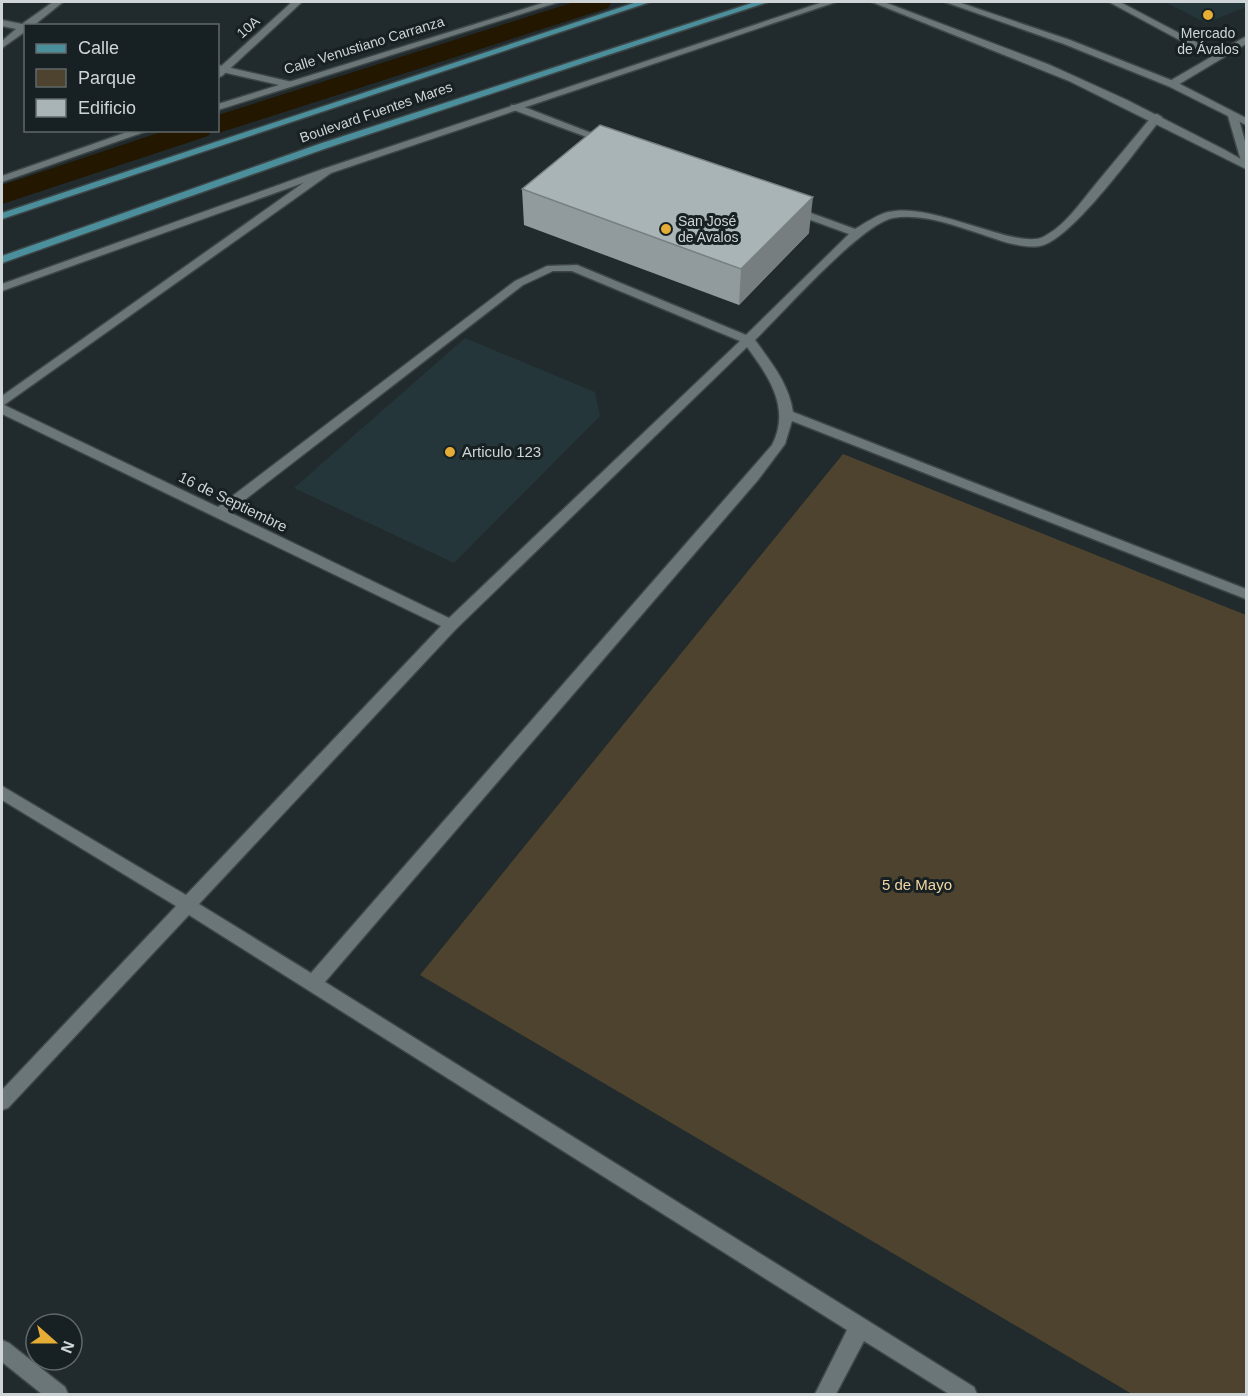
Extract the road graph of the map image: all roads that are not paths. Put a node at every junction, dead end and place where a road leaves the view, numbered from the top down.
1 (58, 2) edge
2 (297, 2) edge
3 (554, 2) edge
4 (645, 2) edge
5 (764, 2) edge
6 (831, 2) edge
7 (877, 2) edge
8 (950, 2) edge
9 (975, 2) edge
10 (1114, 2) edge
11 (535, 5) edge
12 (992, 16) junction
13 (2, 23) edge
14 (29, 24) edge
15 (24, 27) edge
16 (24, 28) edge
17 (1246, 40) edge
18 (2, 45) edge
19 (1218, 57) junction
20 (219, 70) edge
21 (288, 84) junction
22 (1172, 84) junction
23 (219, 107) edge
24 (514, 107) junction
25 (1233, 116) junction
26 (1156, 117) junction
27 (1246, 122) edge
28 (140, 132) edge
29 (614, 144) edge
30 (1246, 161) edge
31 (1246, 166) edge
32 (327, 171) junction
33 (2, 179) edge
34 (778, 205) edge
35 (2, 216) edge
36 (856, 233) junction
37 (2, 260) edge
38 (2, 288) edge
39 (748, 340) junction
40 (2, 402) edge
41 (2, 409) edge
42 (789, 416) junction
43 (219, 513) junction
44 (1246, 594) edge
45 (451, 625) junction
46 (2, 792) edge
47 (186, 904) junction
48 (312, 984) junction
49 (2, 1101) edge
50 (860, 1328) junction
51 (2, 1350) edge
52 (58, 1395) edge
53 (825, 1395) edge
54 (967, 1395) edge

1 - 14 street
2 - 20 street, 10A
3 - 11 street, Calle Venustiano Carranza
4 - 35 main road, Boulevard Fuentes Mares
5 - 37 main road, Boulevard Fuentes Mares
6 - 24 street
7 - 26 street
8 - 12 street
9 - 12 street
10 - 19 street
11 - 21 street, Calle Venustiano Carranza
12 - 22 street
13 - 15 street
16 - 18 street
17 - 19 street
19 - 22 street
20 - 21 street
21 - 23 street, Calle Venustiano Carranza
22 - 25 street
24 - 29 street
24 - 32 street
25 - 27 street
25 - 30 street
26 - 31 street
26 - 36 street
28 - 33 street
32 - 38 street
32 - 40 street
34 - 36 street
36 - 39 street
39 - 42 street
39 - 43 street
39 - 45 street
41 - 43 street, 16 de Septiembre
42 - 44 street
42 - 48 street
43 - 45 street, 16 de Septiembre
45 - 47 street
46 - 47 street
47 - 48 street
47 - 49 street
48 - 50 street
50 - 53 street
50 - 54 street
51 - 52 street

